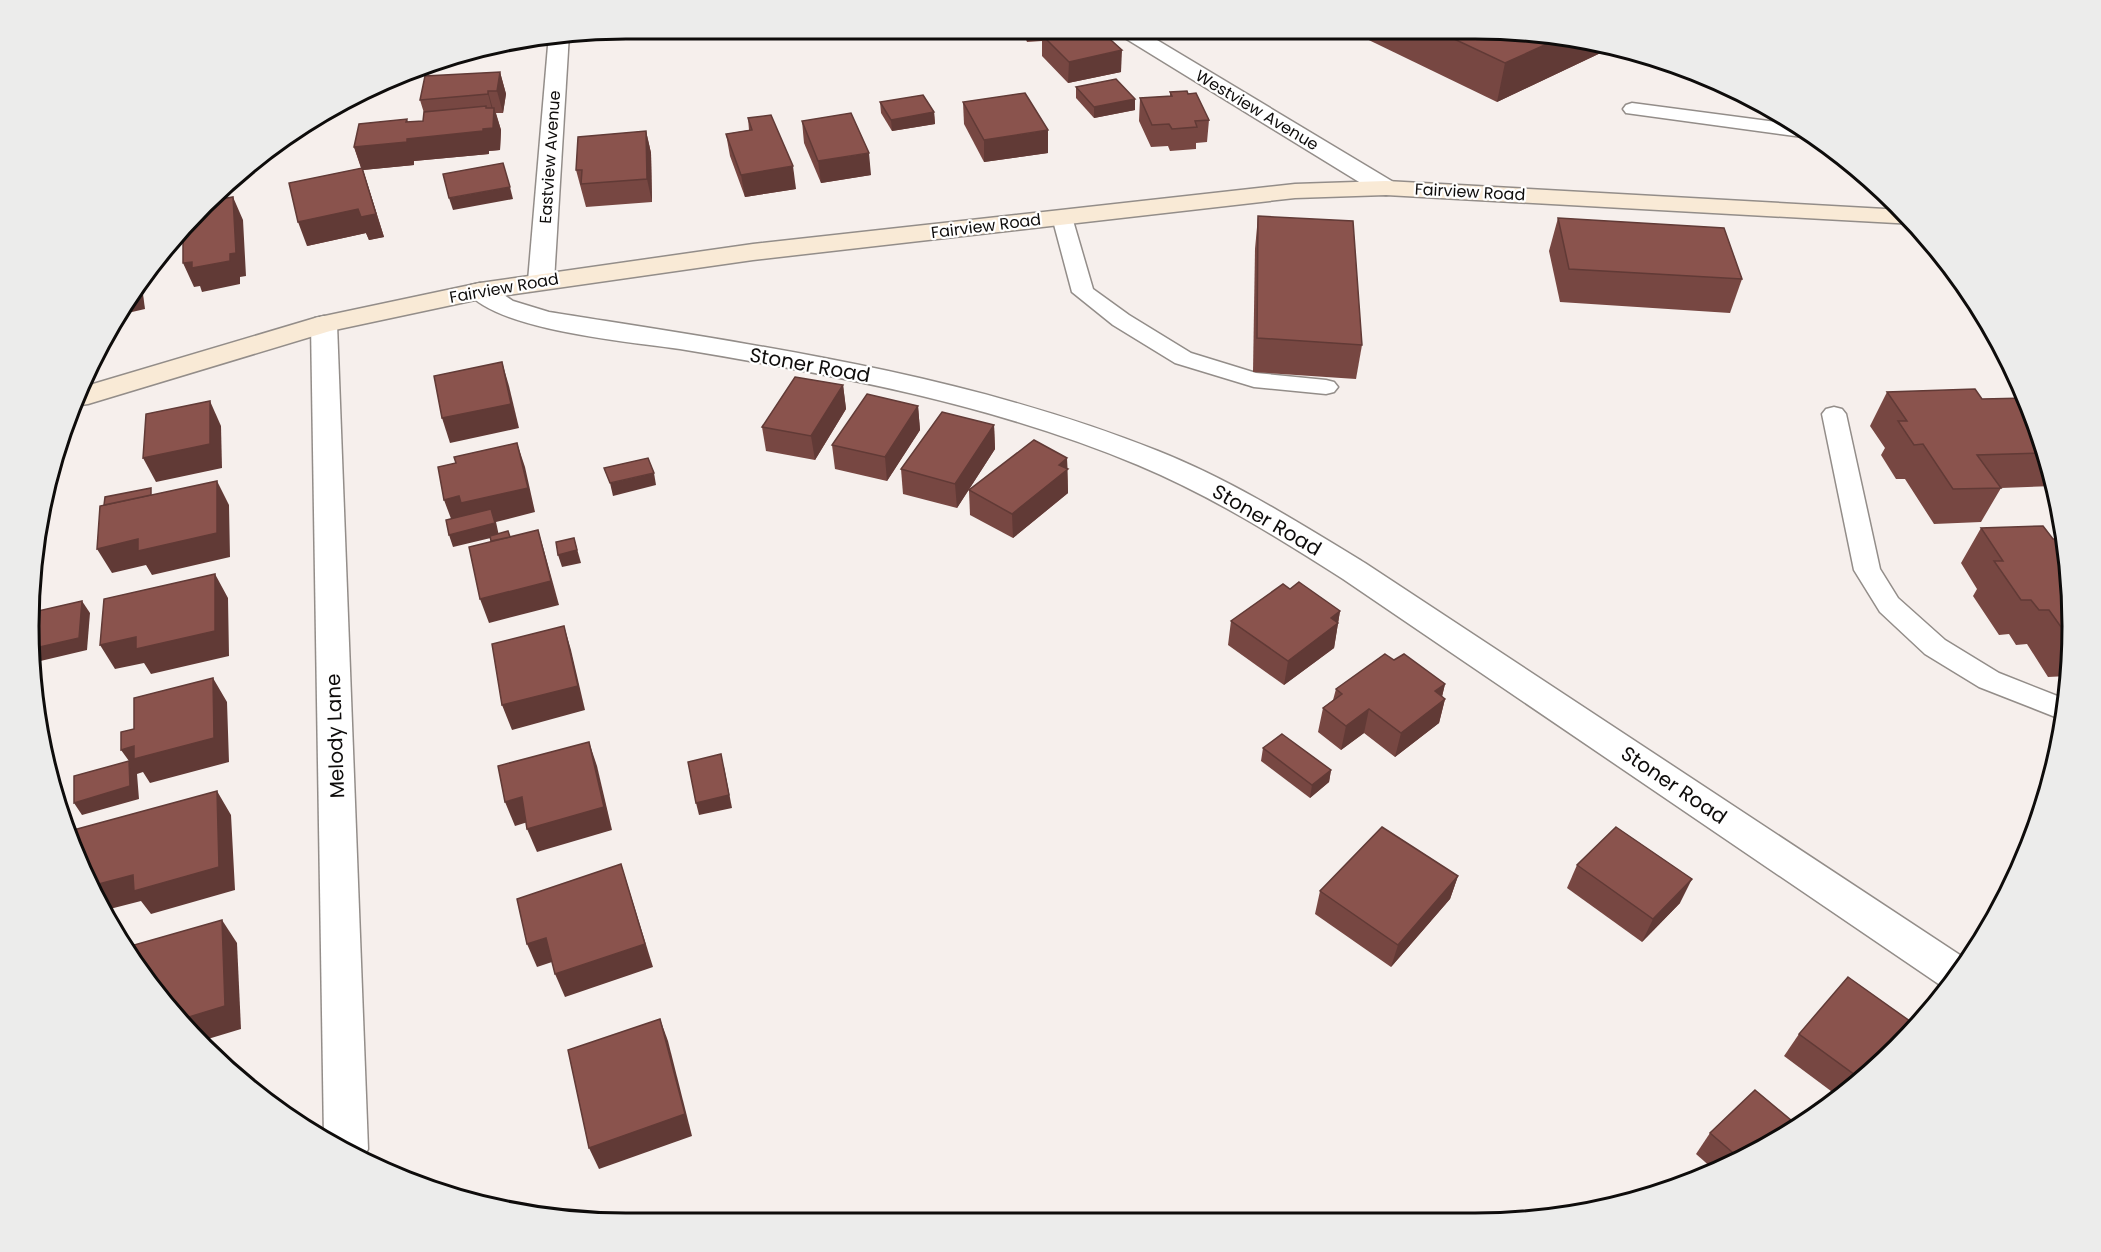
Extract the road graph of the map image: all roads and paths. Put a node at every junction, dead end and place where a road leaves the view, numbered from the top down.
1 (1140, 39) edge
2 (559, 43) edge
3 (1632, 109) dead end
4 (1787, 129) edge
5 (1386, 188) junction
6 (1062, 217) junction
7 (1896, 217) edge
8 (541, 281) junction
9 (480, 291) junction
10 (324, 324) junction
11 (1326, 387) dead end
12 (87, 395) edge
13 (1833, 414) dead end
14 (2056, 707) edge
15 (1950, 970) edge
16 (346, 1141) edge

1 - 5 street, Westview Avenue
2 - 8 street, Eastview Avenue
3 - 4 lane
5 - 6 main road, Fairview Road
5 - 7 main road, Fairview Road
6 - 8 main road, Fairview Road
6 - 11 lane
8 - 9 main road, Fairview Road
9 - 10 main road, Fairview Road
9 - 15 street, Stoner Road
10 - 12 main road, Fairview Road
10 - 16 street, Melody Lane
13 - 14 lane

